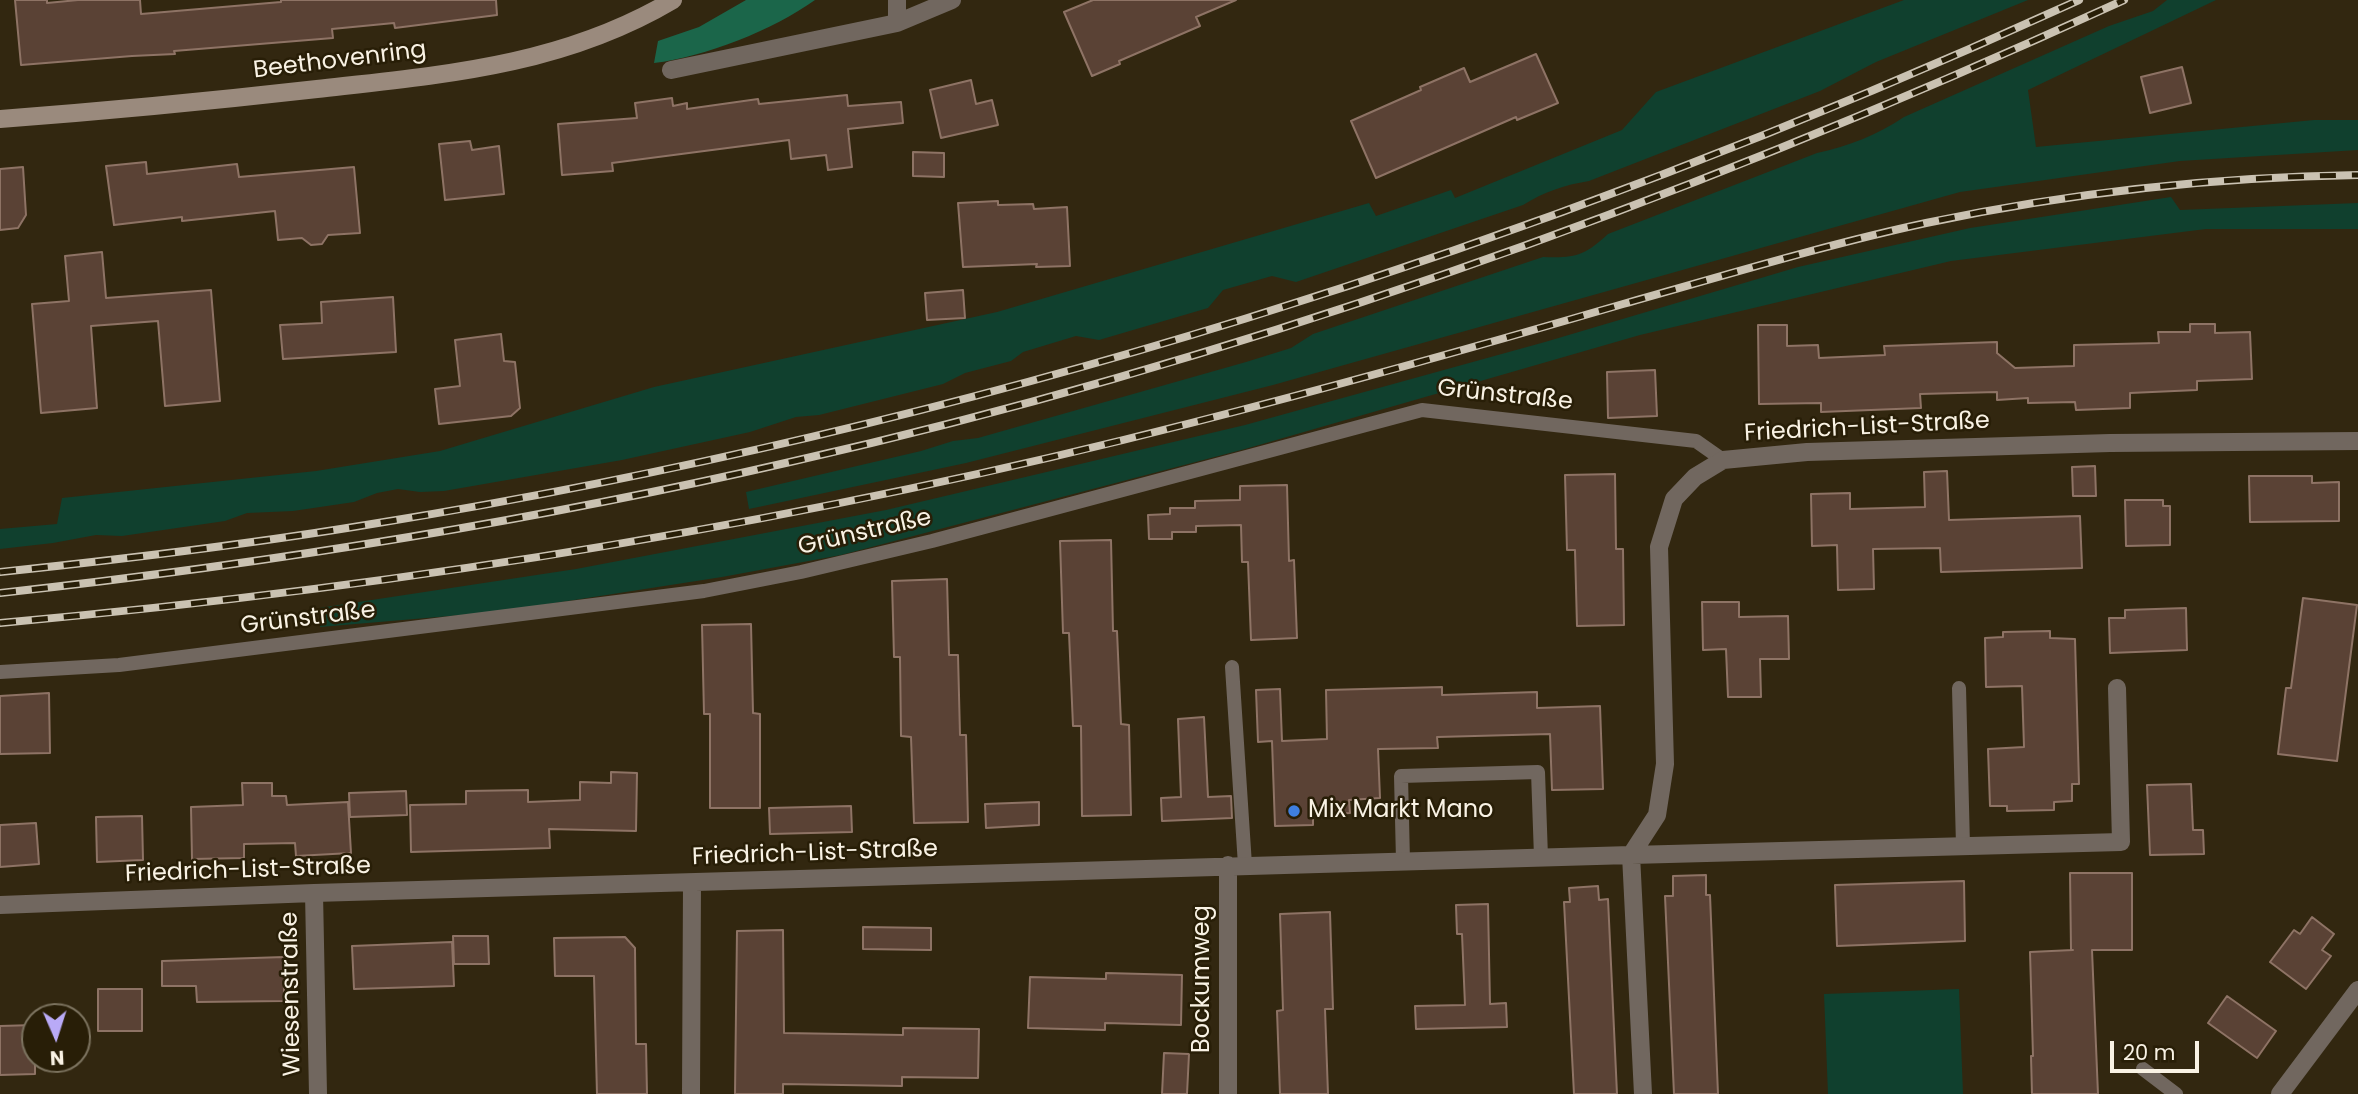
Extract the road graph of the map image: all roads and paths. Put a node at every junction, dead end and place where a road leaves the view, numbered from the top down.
1 (673, 0) edge
2 (897, 0) edge
3 (951, 0) edge
4 (897, 23) junction
5 (671, 69) dead end
6 (0, 120) edge
7 (2358, 441) edge
8 (1723, 460) junction
9 (1232, 667) dead end
10 (0, 672) edge
11 (1959, 688) dead end
12 (2117, 688) dead end
13 (1963, 846) junction
14 (1631, 855) junction
15 (1541, 857) junction
16 (1403, 861) junction
17 (1237, 865) junction
18 (692, 883) junction
19 (314, 893) junction
20 (0, 905) edge
21 (2358, 990) edge
22 (2143, 1069) dead end
23 (318, 1094) edge
24 (691, 1094) edge
25 (1228, 1094) edge
26 (1643, 1094) edge
27 (2176, 1094) edge
28 (2280, 1094) edge

1 - 6 main road, Beethovenring
2 - 4 street
3 - 4 street
4 - 5 street
7 - 8 street, Friedrich-List-Straße
8 - 10 lane, Grünstraße
8 - 14 street, Friedrich-List-Straße
9 - 17 lane
11 - 13 lane
12 - 13 street, Friedrich-List-Straße
13 - 14 street, Friedrich-List-Straße
14 - 15 street, Friedrich-List-Straße
14 - 26 street
15 - 16 street, Friedrich-List-Straße
15 - 16 lane
16 - 17 street, Friedrich-List-Straße
17 - 18 street, Friedrich-List-Straße
17 - 25 street, Bockumweg
18 - 19 street, Friedrich-List-Straße
18 - 24 street
19 - 20 street, Friedrich-List-Straße
19 - 23 street, Wiesenstraße
21 - 28 street
22 - 27 lane

